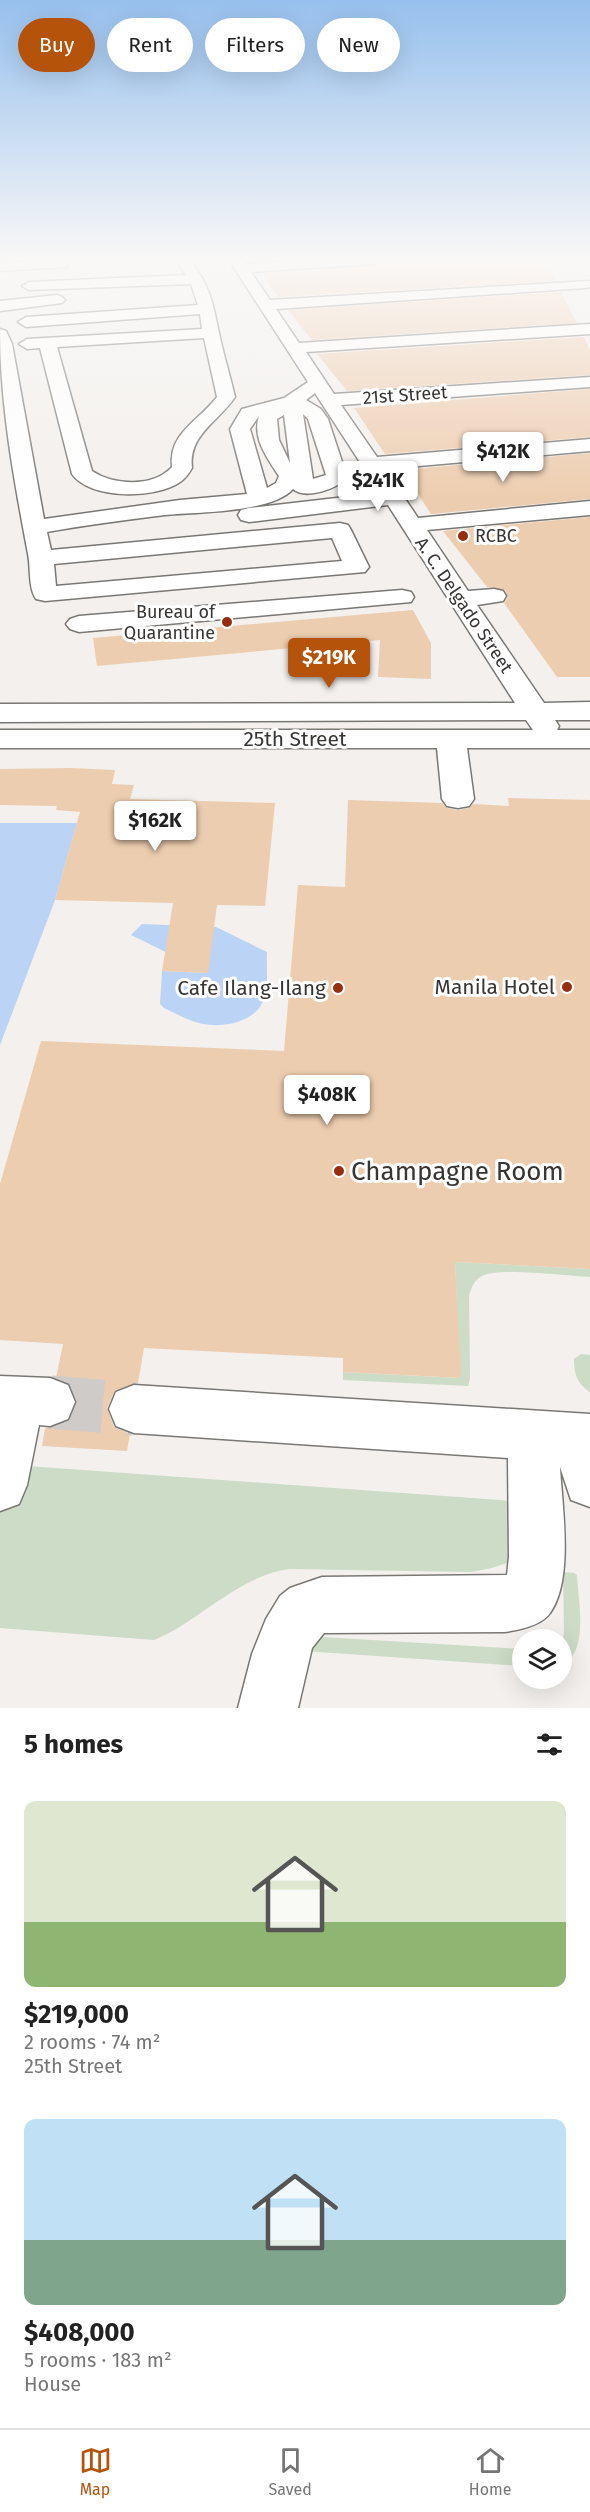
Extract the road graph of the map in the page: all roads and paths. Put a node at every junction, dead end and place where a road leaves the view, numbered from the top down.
1 (101, 340) edge
2 (213, 340) edge
3 (287, 340) edge
4 (423, 340) edge
5 (1, 341) edge
6 (47, 343) junction
7 (293, 348) junction
8 (590, 382) edge
9 (322, 392) junction
10 (294, 401) junction
11 (590, 445) edge
12 (370, 464) junction
13 (303, 488) junction
14 (266, 496) junction
15 (392, 498) junction
16 (590, 508) edge
17 (411, 525) junction
18 (34, 527) junction
19 (41, 558) junction
20 (158, 585) junction
21 (495, 596) dead end
22 (402, 597) dead end
23 (460, 599) junction
24 (167, 615) junction
25 (79, 624) dead end
26 (534, 711) junction
27 (590, 711) edge
28 (0, 713) edge
29 (173, 727) junction
30 (0, 739) edge
31 (451, 739) junction
32 (553, 739) junction
33 (590, 739) edge
34 (458, 799) dead end
35 (23, 1401) edge
36 (134, 1408) tunnel mouth
37 (573, 1449) edge
38 (0, 1485) edge
39 (268, 1708) edge

1 - 6 street
2 - 6 street
3 - 7 street, A. C. Delgado Street
4 - 7 street
5 - 6 street
5 - 18 street
7 - 9 street, A. C. Delgado Street
8 - 9 street, 21st Street
9 - 10 street
9 - 12 street, A. C. Delgado Street
10 - 13 street
10 - 13 street
10 - 14 street
10 - 14 street
11 - 12 street
12 - 15 street, A. C. Delgado Street
13 - 14 street
14 - 18 street
15 - 17 street, A. C. Delgado Street
15 - 18 street
16 - 17 street
17 - 23 street, A. C. Delgado Street
18 - 19 street
19 - 20 street
19 - 20 street
20 - 24 street
21 - 23 street
22 - 24 street
23 - 26 street, A. C. Delgado Street
24 - 25 street
26 - 27 street, 25th Street
26 - 29 street, 25th Street
26 - 32 street, A. C. Delgado Street
28 - 29 street, 25th Street
29 - 30 street, 25th Street
29 - 31 street, 25th Street
31 - 32 street, 25th Street
31 - 34 street
32 - 33 street, 25th Street
35 - 38 street
36 - 37 street
37 - 39 street

